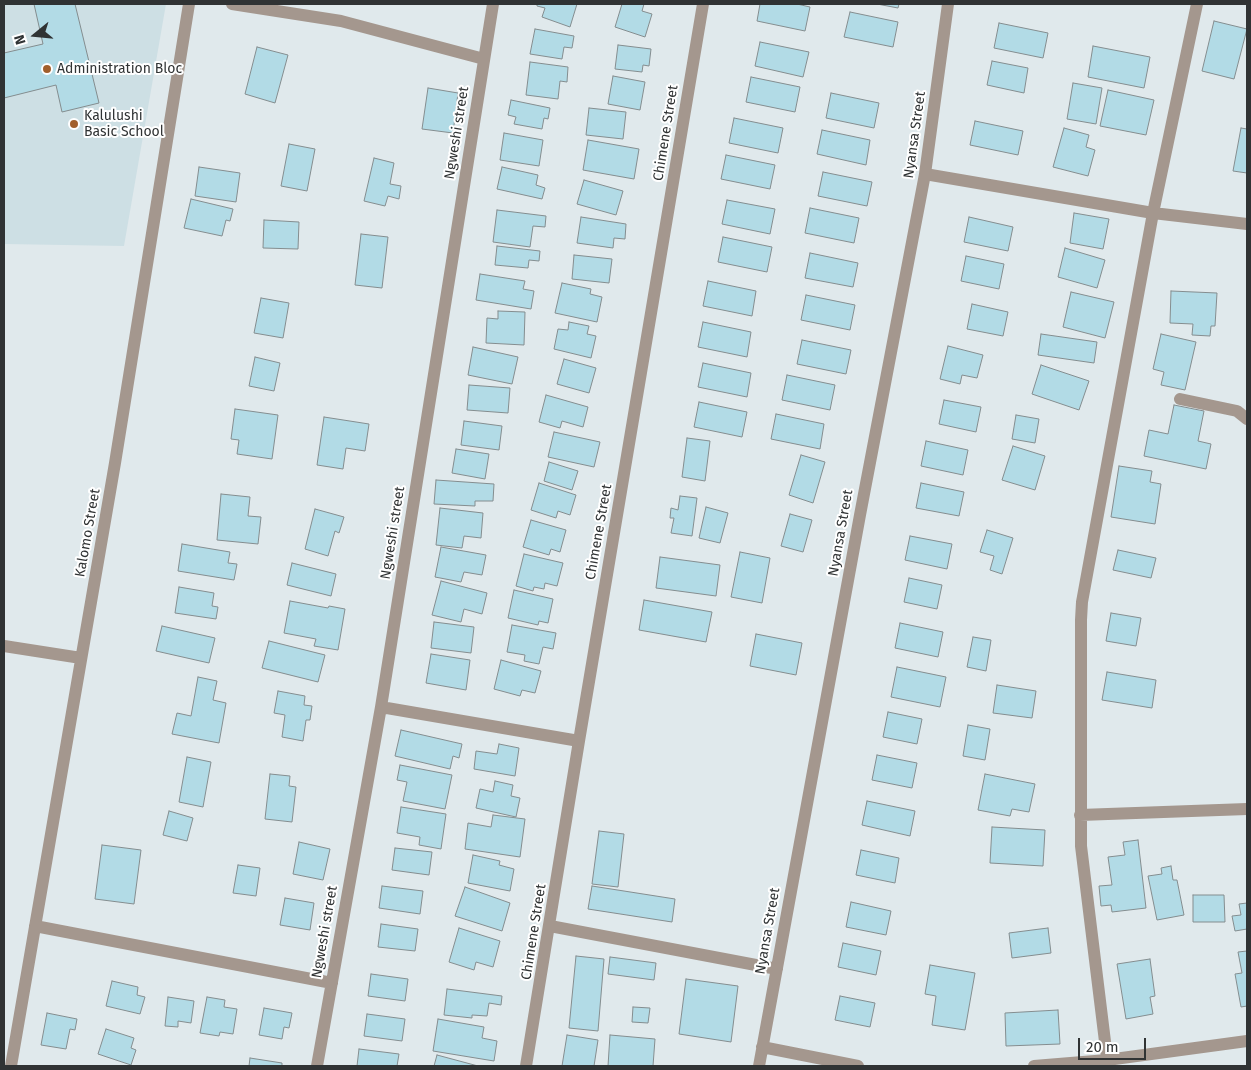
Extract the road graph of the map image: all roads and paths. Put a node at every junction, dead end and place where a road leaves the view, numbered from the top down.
1 (188, 4) edge
2 (232, 4) edge
3 (493, 4) edge
4 (703, 4) edge
5 (948, 4) edge
6 (1197, 4) edge
7 (484, 59) junction
8 (925, 174) junction
9 (1153, 213) junction
10 (1247, 224) edge
11 (1180, 399) dead end
12 (1247, 420) edge
13 (4, 646) edge
14 (81, 658) junction
15 (381, 707) junction
16 (579, 741) junction
17 (1247, 809) edge
18 (1080, 814) junction
19 (34, 926) junction
20 (550, 926) junction
21 (776, 969) junction
22 (332, 983) junction
23 (1247, 1041) edge
24 (762, 1048) junction
25 (1108, 1063) edge
26 (11, 1066) edge
27 (317, 1066) edge
28 (526, 1066) edge
29 (759, 1066) edge
30 (858, 1066) edge
31 (1034, 1066) edge

1 - 14 street, Kalomo Street
2 - 7 street
3 - 7 street, Ngweshi street
4 - 16 street, Chimene Street
5 - 8 street, Nyansa Street
6 - 9 street
7 - 15 street, Ngweshi street
8 - 9 street
8 - 21 street, Nyansa Street
9 - 10 street
9 - 18 street
11 - 12 street
13 - 14 street
14 - 19 street, Kalomo Street
15 - 16 street
15 - 22 street, Ngweshi street
16 - 20 street, Chimene Street
17 - 18 street
18 - 25 street
19 - 22 street
19 - 26 street, Kalomo Street
20 - 21 street
20 - 28 street, Chimene Street
21 - 24 street, Nyansa Street
22 - 27 street, Ngweshi street
23 - 25 street
24 - 29 street, Nyansa Street
24 - 30 street
25 - 31 street

